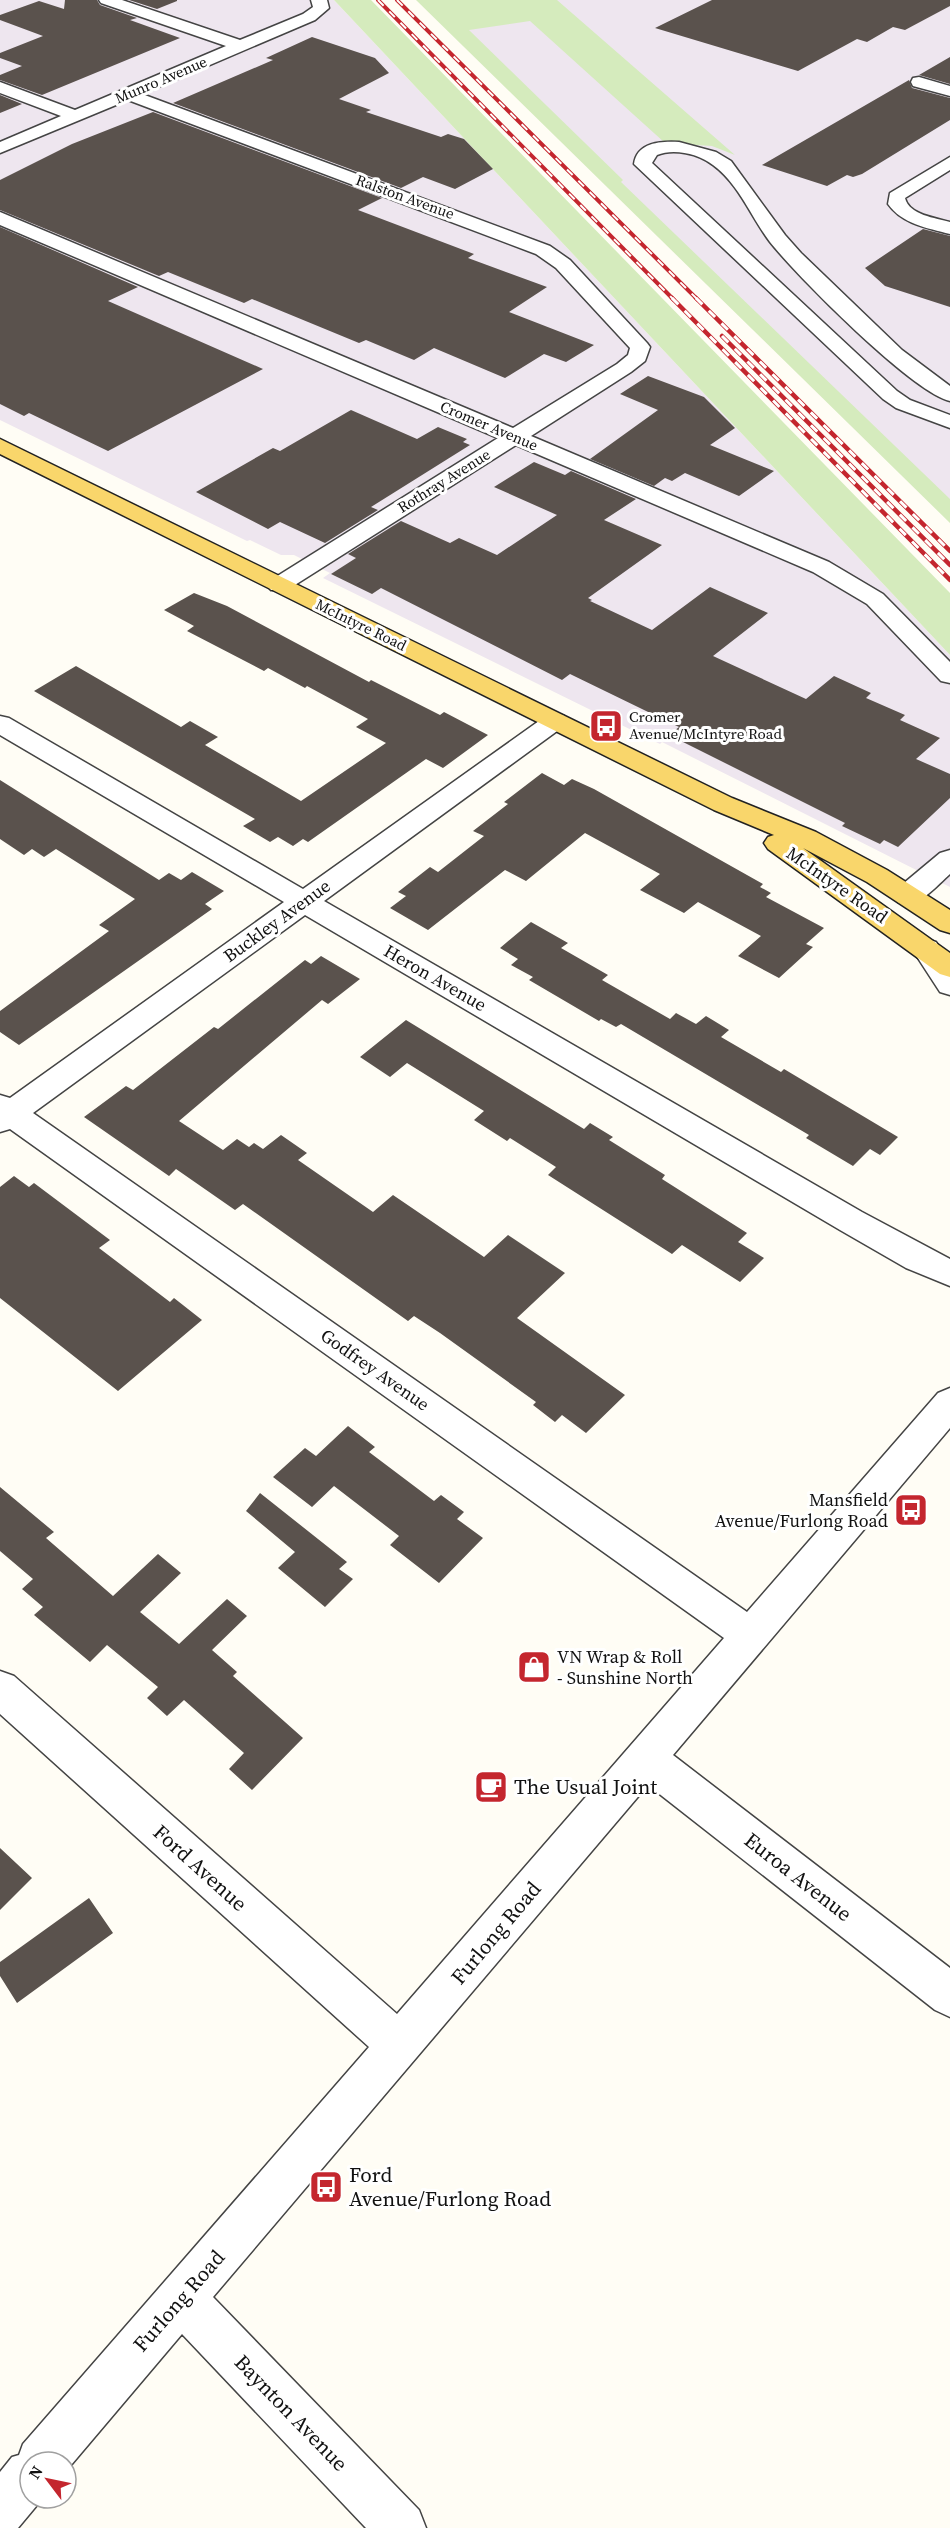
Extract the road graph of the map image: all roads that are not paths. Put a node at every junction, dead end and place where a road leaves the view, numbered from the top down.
1 (107, 0) edge
2 (320, 5) edge
3 (240, 46) junction
4 (919, 82) dead end
5 (0, 87) edge
6 (950, 91) edge
7 (127, 94) junction
8 (76, 116) junction
9 (0, 148) edge
10 (950, 162) edge
11 (0, 218) edge
12 (950, 228) edge
13 (638, 357) joint
14 (950, 395) edge
15 (950, 422) edge
16 (514, 437) junction
17 (0, 446) edge
18 (279, 585) junction
19 (950, 676) edge
20 (555, 721) junction
21 (0, 724) edge
22 (723, 804) junction
23 (950, 859) edge
24 (908, 895) junction
25 (304, 902) junction
26 (950, 923) edge
27 (926, 949) junction
28 (950, 967) edge
29 (950, 985) edge
30 (4, 1113) edge
31 (872, 1232) junction
32 (950, 1251) edge
33 (950, 1273) edge
34 (950, 1403) edge
35 (750, 1635) junction
36 (0, 1689) edge
37 (645, 1758) junction
38 (950, 1995) edge
39 (400, 2046) junction
40 (181, 2298) junction
41 (51, 2450) edge
42 (18, 2489) edge
43 (0, 2511) edge
44 (400, 2528) edge

1 - 3 street
2 - 3 street, Munro Avenue
3 - 7 street, Munro Avenue
4 - 6 street
5 - 8 street
7 - 8 street, Munro Avenue
7 - 13 street, Ralston Avenue
8 - 9 street, Munro Avenue
10 - 12 street
11 - 16 street, Cromer Avenue
13 - 16 street, Rothray Avenue
14 - 15 street
16 - 18 street, Rothray Avenue
16 - 19 street, Cromer Avenue
17 - 18 main road, McIntyre Road
18 - 20 main road, McIntyre Road
20 - 22 main road, McIntyre Road
20 - 25 street, Buckley Avenue
21 - 25 street, Heron Avenue
22 - 24 main road, McIntyre Road
22 - 27 main road, McIntyre Road
23 - 24 street
24 - 26 main road, McIntyre Road
25 - 30 street, Buckley Avenue
25 - 31 street, Heron Avenue
27 - 28 main road, McIntyre Road
27 - 29 street
30 - 35 street, Godfrey Avenue
31 - 32 street, Heron Avenue
31 - 33 street, Heron Avenue
34 - 35 street, Furlong Road
35 - 37 street, Furlong Road
36 - 39 street, Ford Avenue
37 - 38 street, Euroa Avenue
37 - 39 street, Furlong Road
39 - 40 street, Furlong Road
40 - 41 street, Furlong Road
40 - 44 street, Baynton Avenue
42 - 43 street

